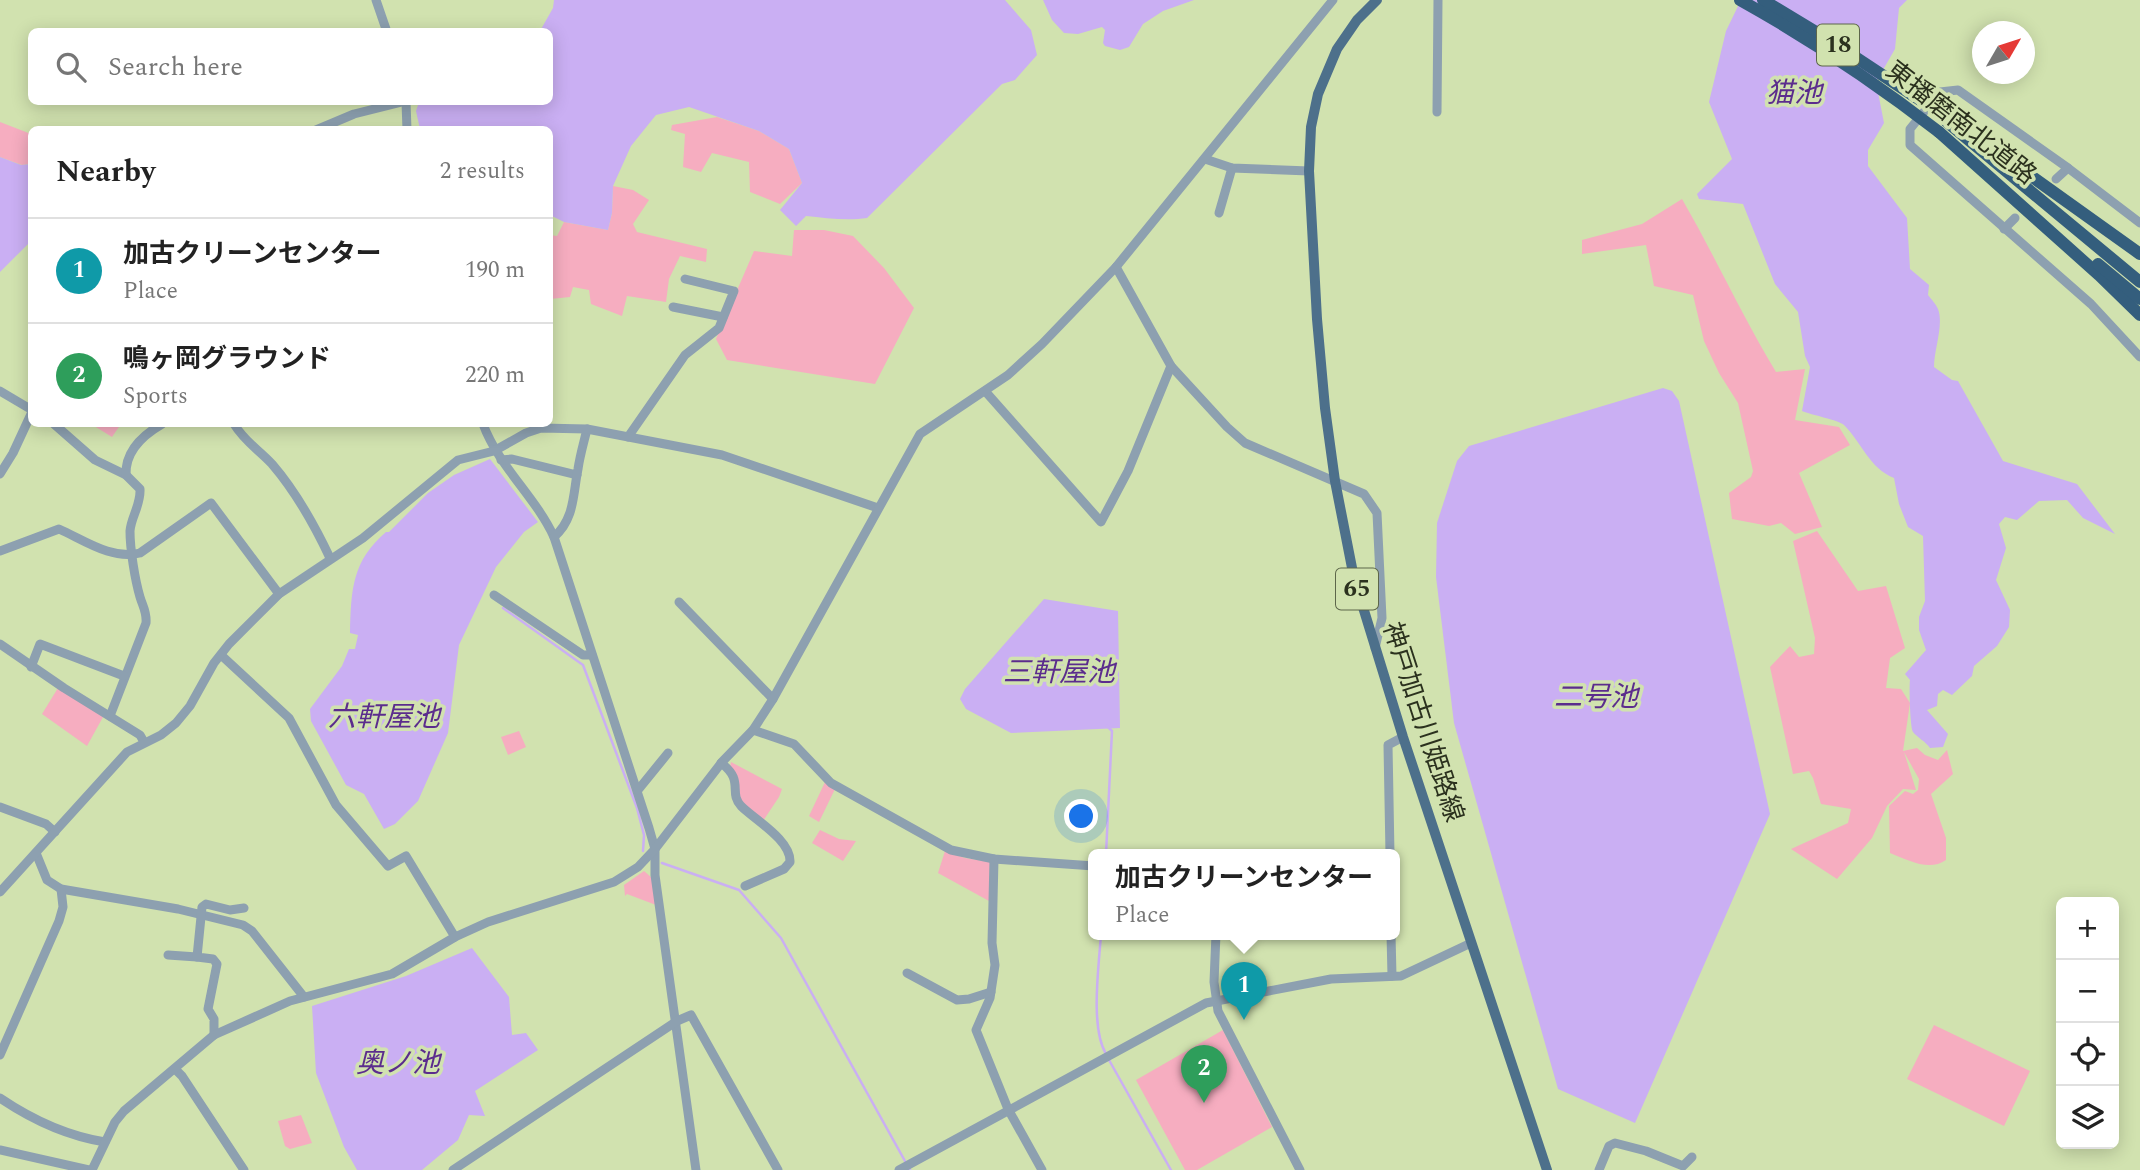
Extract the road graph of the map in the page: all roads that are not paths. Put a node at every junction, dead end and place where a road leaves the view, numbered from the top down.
1 (376, 0) edge
2 (1333, 0) edge
3 (1377, 0) edge
4 (1438, 0) edge
5 (1740, 0) edge
6 (1763, 0) edge
7 (386, 28) edge
8 (392, 105) edge
9 (404, 105) edge
10 (1437, 112) dead end
11 (1945, 124) junction
12 (326, 126) edge
13 (407, 126) edge
14 (1205, 159) junction
15 (1232, 168) junction
16 (2068, 168) junction
17 (1309, 171) junction
18 (2056, 179) dead end
19 (1219, 212) dead end
20 (2015, 218) dead end
21 (2140, 223) edge
22 (2004, 229) junction
23 (2140, 254) edge
24 (1116, 267) junction
25 (685, 279) dead end
26 (2140, 282) edge
27 (2140, 299) edge
28 (673, 307) dead end
29 (2140, 315) edge
30 (723, 317) junction
31 (2140, 357) edge
32 (1171, 366) junction
33 (0, 391) edge
34 (985, 391) junction
35 (28, 408) edge
36 (28, 420) edge
37 (57, 427) edge
38 (158, 427) edge
39 (236, 427) edge
40 (484, 427) edge
41 (587, 429) junction
42 (628, 437) junction
43 (494, 451) junction
44 (501, 460) junction
45 (0, 474) edge
46 (126, 475) junction
47 (577, 475) junction
48 (1335, 481) junction
49 (878, 508) junction
50 (554, 537) junction
51 (0, 551) edge
52 (133, 555) junction
53 (331, 558) junction
54 (279, 594) junction
55 (494, 595) dead end
56 (679, 602) dead end
57 (0, 644) edge
58 (1376, 648) junction
59 (592, 654) junction
60 (221, 655) junction
61 (31, 667) junction
62 (124, 676) junction
63 (773, 699) junction
64 (110, 716) junction
65 (753, 730) junction
66 (1403, 737) junction
67 (144, 742) junction
68 (668, 753) dead end
69 (721, 763) junction
70 (638, 790) junction
71 (0, 807) edge
72 (55, 832) junction
73 (655, 849) junction
74 (1390, 849) edge
75 (36, 853) junction
76 (994, 859) junction
77 (1088, 866) edge
78 (746, 886) dead end
79 (61, 889) junction
80 (0, 892) edge
81 (244, 908) dead end
82 (201, 914) junction
83 (454, 937) junction
84 (1216, 940) edge
85 (1391, 940) edge
86 (1471, 943) junction
87 (169, 955) dead end
88 (197, 957) junction
89 (907, 973) dead end
90 (1392, 976) junction
91 (991, 992) junction
92 (304, 997) junction
93 (1216, 1000) junction
94 (677, 1021) junction
95 (214, 1035) junction
96 (0, 1055) edge
97 (174, 1069) junction
98 (0, 1098) edge
99 (1008, 1109) junction
100 (105, 1142) junction
101 (0, 1150) edge
102 (1692, 1157) dead end
103 (91, 1170) edge
104 (244, 1170) edge
105 (453, 1170) edge
106 (696, 1170) edge
107 (778, 1170) edge
108 (900, 1170) edge
109 (1042, 1170) edge
110 (1300, 1170) edge
111 (1547, 1170) edge
112 (1599, 1170) edge

1 - 7 street
2 - 14 street
3 - 17 main road, 神戸加古川姫路線 / 65
4 - 10 street
5 - 11 highway, 東播磨南北道路 / 18, bridge
6 - 11 highway, 東播磨南北道路 / 18, bridge
8 - 12 street
9 - 13 street
11 - 23 highway
11 - 26 highway, 東播磨南北道路
11 - 27 highway, 東播磨南北道路
11 - 29 highway
14 - 15 street
14 - 24 street
15 - 17 street
15 - 19 street
16 - 18 street
16 - 21 street
16 - 22 street
17 - 48 main road, 神戸加古川姫路線 / 65
20 - 22 street
22 - 31 street
24 - 32 street
24 - 34 street
25 - 30 street
28 - 30 street
30 - 42 street
32 - 34 street
32 - 48 street
33 - 35 street
34 - 49 street
36 - 45 street
37 - 46 street
38 - 46 street
39 - 53 street
40 - 43 street
41 - 42 street
41 - 43 street
41 - 47 street
42 - 49 street
43 - 44 street
43 - 53 street
44 - 47 street
44 - 50 street
46 - 52 street
47 - 50 street
48 - 58 main road, 神戸加古川姫路線 / 65
48 - 58 street
49 - 63 street
50 - 59 street
51 - 52 street
52 - 54 street
52 - 62 street
53 - 54 street
54 - 60 street
55 - 59 street
56 - 63 street
57 - 61 street
58 - 66 main road, 神戸加古川姫路線 / 65
59 - 70 street
60 - 67 street
60 - 83 street
61 - 62 street
61 - 64 street
62 - 64 street
63 - 65 street
64 - 67 street
65 - 69 street
65 - 76 street
66 - 74 street
66 - 86 main road, 神戸加古川姫路線 / 65
67 - 72 street
68 - 70 street
69 - 73 street
69 - 78 street
70 - 73 street
71 - 72 street
72 - 75 street
73 - 83 street
73 - 94 street
75 - 79 street
75 - 80 street
76 - 77 street
76 - 91 street
79 - 82 street
79 - 96 street
81 - 82 street
82 - 88 street
82 - 92 street
83 - 92 street
84 - 93 street
85 - 90 street
86 - 90 street
86 - 111 main road, 神戸加古川姫路線 / 65
87 - 88 street
88 - 95 street
89 - 91 street
90 - 93 street
91 - 99 street
92 - 95 street
93 - 99 street
93 - 110 street
94 - 105 street
94 - 106 street
94 - 107 street
95 - 97 street
97 - 100 street
97 - 104 street
98 - 100 street
99 - 108 street
99 - 109 street
100 - 103 street
101 - 103 street
102 - 112 street

